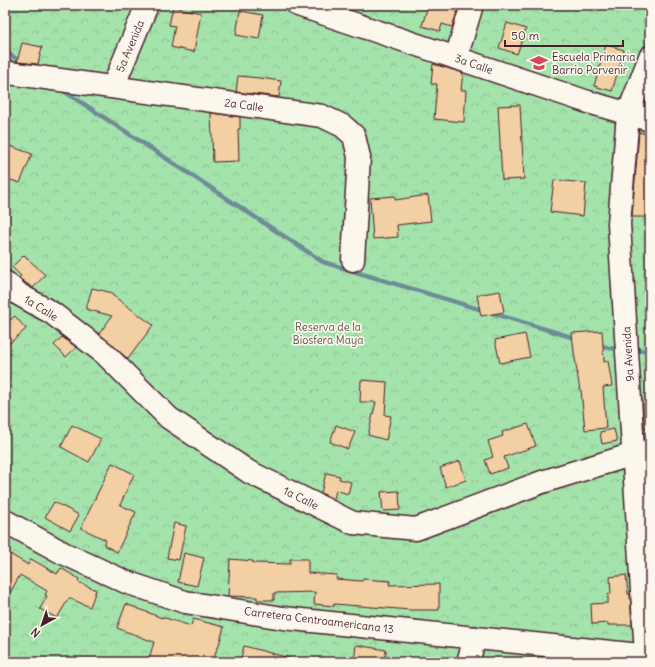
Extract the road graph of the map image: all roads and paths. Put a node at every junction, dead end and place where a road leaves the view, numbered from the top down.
1 (148, 5) edge
2 (298, 5) edge
3 (472, 5) edge
4 (339, 11) edge
5 (650, 57) edge
6 (456, 58) junction
7 (5, 71) edge
8 (112, 87) junction
9 (628, 114) junction
10 (650, 120) edge
11 (353, 260) dead end
12 (5, 282) edge
13 (642, 453) edge
14 (5, 521) edge
15 (475, 638) junction
16 (648, 656) edge
17 (468, 662) edge

1 - 8 main road, 5a Avenida
2 - 4 main road, 3a Calle
3 - 6 main road
4 - 6 main road, 3a Calle
5 - 9 main road, 9a Avenida
6 - 9 main road, 3a Calle
7 - 8 main road, 2a Calle
8 - 11 main road, 2a Calle
9 - 10 main road, 3a Calle
9 - 13 main road, 9a Avenida
12 - 13 main road, 1a Calle
13 - 16 main road, 9a Avenida
14 - 15 main road, Carretera Centroamericana 13
15 - 16 main road, Carretera Centroamericana 13
15 - 17 main road

